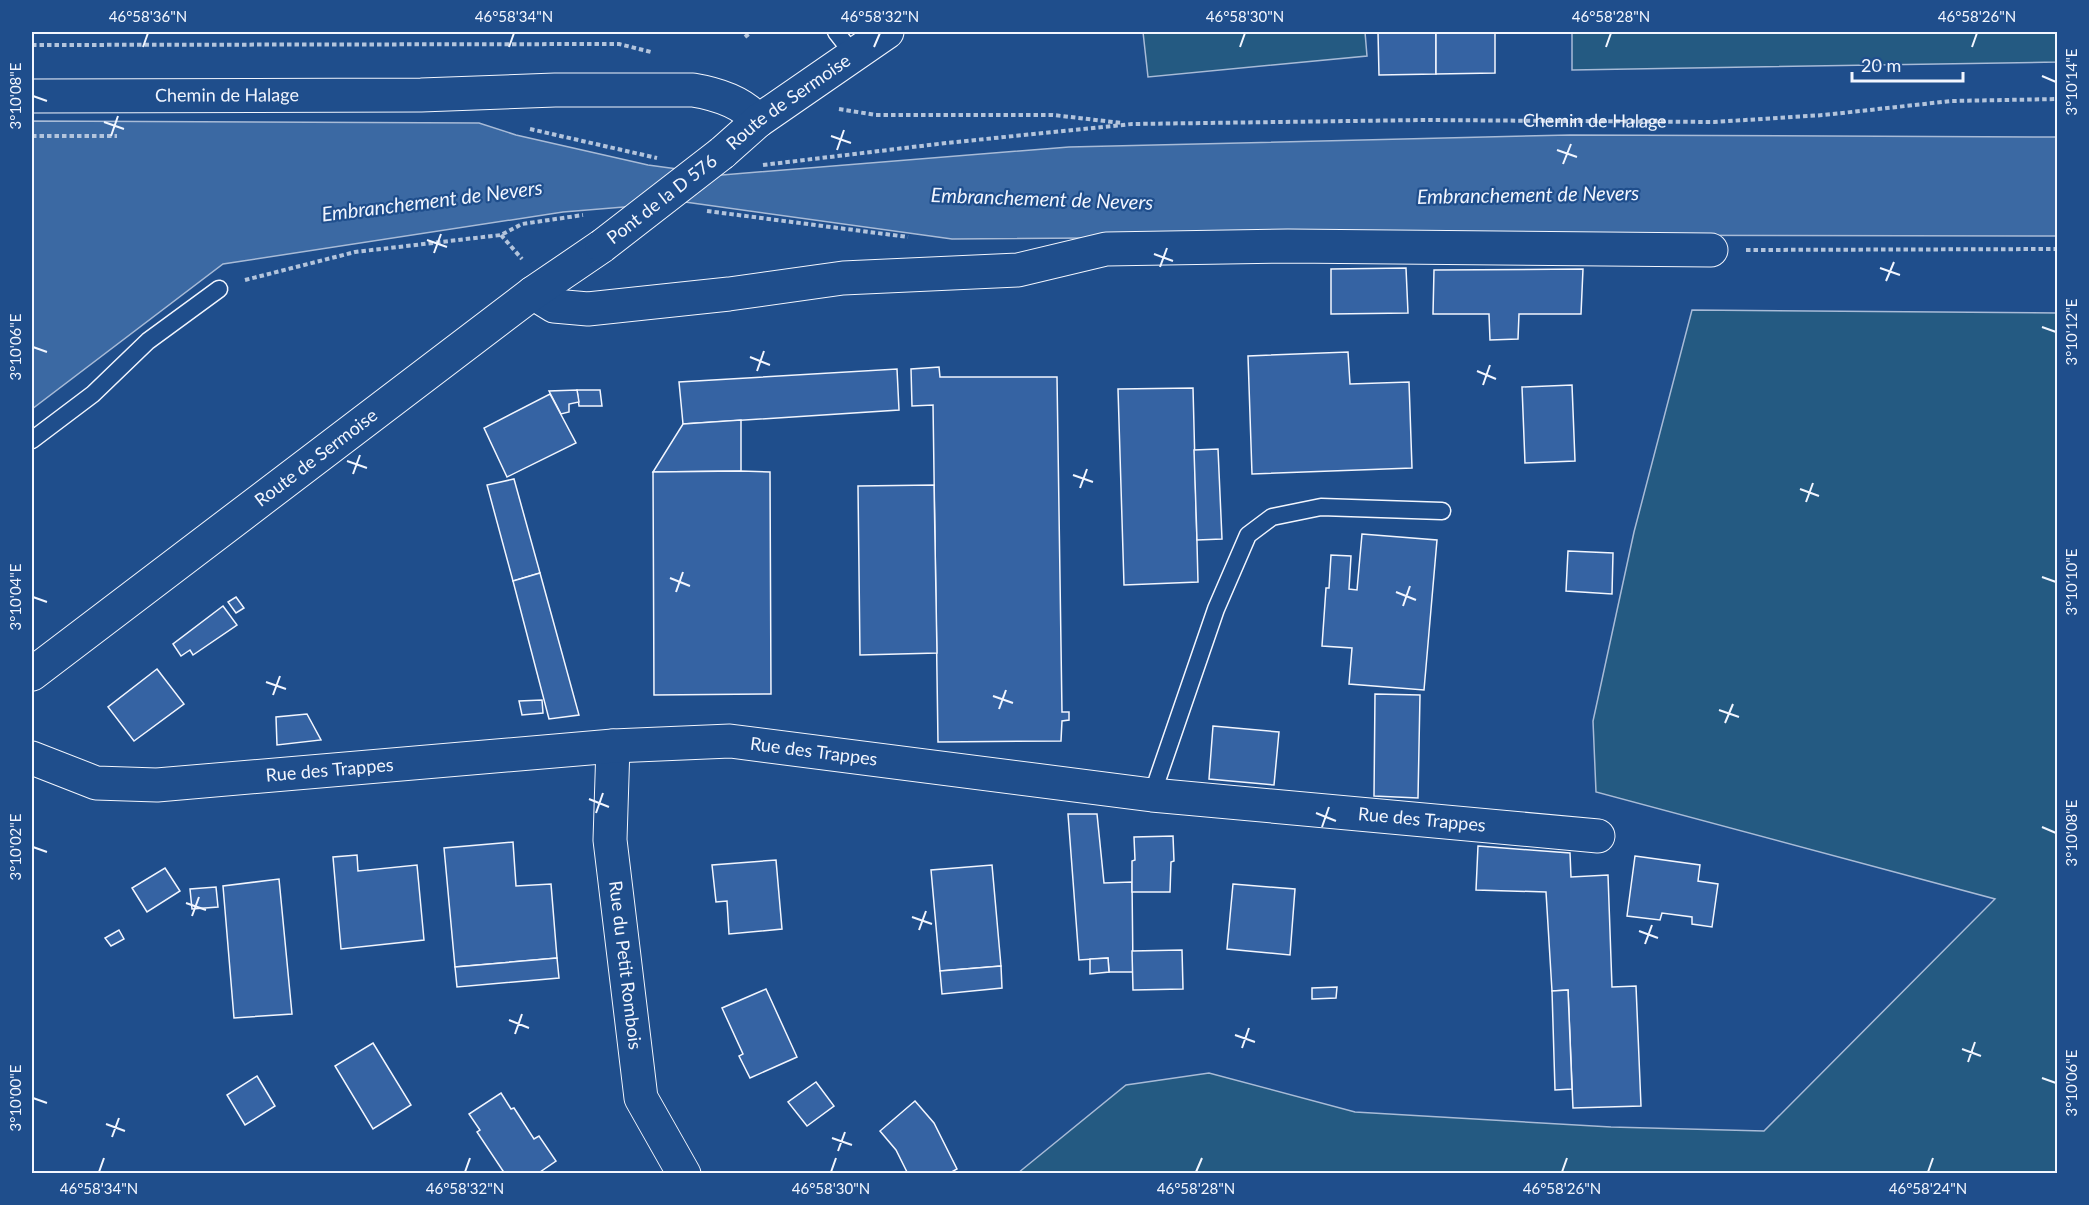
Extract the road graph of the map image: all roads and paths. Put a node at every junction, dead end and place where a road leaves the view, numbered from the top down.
1 (751, 32) edge
2 (887, 32) edge
3 (745, 37) dead end
4 (845, 43) edge
5 (32, 45) edge
6 (652, 52) dead end
7 (32, 96) edge
8 (2058, 99) edge
9 (830, 108) dead end
10 (758, 121) junction
11 (1132, 124) junction
12 (528, 128) dead end
13 (32, 136) edge
14 (117, 136) dead end
15 (722, 153) joint
16 (662, 158) dead end
17 (754, 166) dead end
18 (602, 246) joint
19 (2058, 249) edge
20 (1711, 250) joint
21 (219, 289) dead end
22 (533, 293) junction
23 (32, 440) edge
24 (1442, 511) dead end
25 (32, 674) edge
26 (612, 746) junction
27 (32, 758) edge
28 (1152, 795) junction
29 (1598, 836) dead end
30 (684, 1173) edge

1 - 3 path
2 - 4 street, Route de Sermoise
4 - 10 street, Route de Sermoise
5 - 6 path
7 - 10 street, Chemin de Halage
8 - 11 path, Chemin de Halage
9 - 11 path
10 - 15 street, Route de Sermoise
11 - 17 path
12 - 16 path
13 - 14 path
15 - 18 street, Pont de la D 576, bridge
18 - 22 street, Route de Sermoise
19 - 20 path
20 - 22 street
21 - 23 lane
22 - 25 street, Route de Sermoise
24 - 28 lane
26 - 27 street, Rue des Trappes
26 - 28 street, Rue des Trappes
26 - 30 street, Rue du Petit Rombois
28 - 29 street, Rue des Trappes

